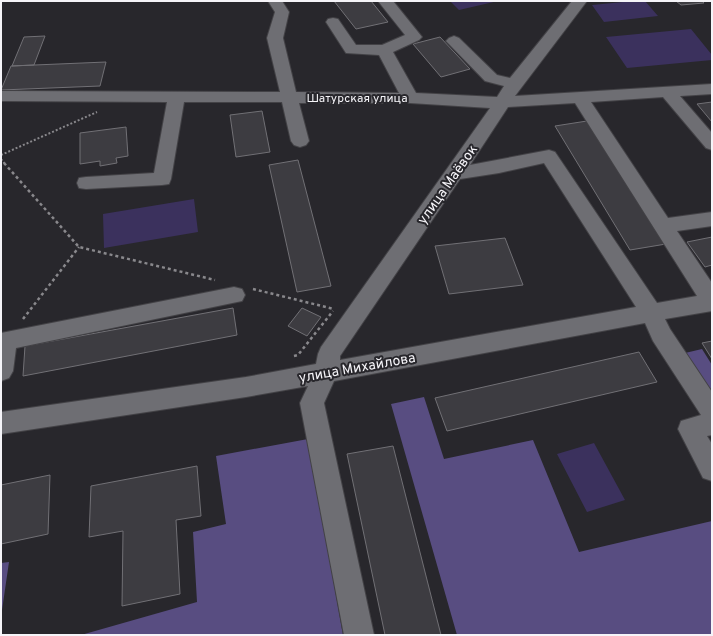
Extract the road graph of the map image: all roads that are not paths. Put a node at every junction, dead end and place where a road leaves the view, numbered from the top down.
1 (275, 1) edge
2 (385, 1) edge
3 (572, 3) edge
4 (333, 22) dead end
5 (454, 41) dead end
6 (384, 50) junction
7 (514, 84) junction
8 (712, 89) edge
9 (668, 92) junction
10 (1, 96) edge
11 (176, 97) junction
12 (289, 98) junction
13 (410, 98) junction
14 (580, 98) junction
15 (502, 103) junction
16 (300, 141) dead end
17 (712, 144) edge
18 (454, 174) junction
19 (86, 183) dead end
20 (712, 219) edge
21 (664, 226) junction
22 (241, 292) road end
23 (712, 301) edge
24 (652, 314) junction
25 (1, 371) edge
26 (326, 373) junction
27 (712, 412) edge
28 (1, 423) edge
29 (712, 424) edge
30 (712, 469) edge
31 (359, 635) edge

1 - 12 street
2 - 6 street
3 - 7 street, улица Маёвок
4 - 6 street
5 - 7 street
6 - 13 street
7 - 15 street, улица Маёвок
8 - 9 street, Шатурская улица
9 - 14 street, Шатурская улица
9 - 17 street
10 - 11 street, Шатурская улица
11 - 12 street, Шатурская улица
11 - 19 street
12 - 13 street, Шатурская улица
12 - 16 street
13 - 15 street, Шатурская улица
14 - 15 street, Шатурская улица
14 - 21 street
15 - 18 street, улица Маёвок
18 - 24 street
18 - 26 street, улица Маёвок
20 - 21 street
21 - 23 street
22 - 25 street
23 - 24 street, улица Михайлова
24 - 26 street, улица Михайлова
24 - 27 street
26 - 28 street, улица Михайлова
26 - 31 street, улица Маёвок
29 - 30 street

